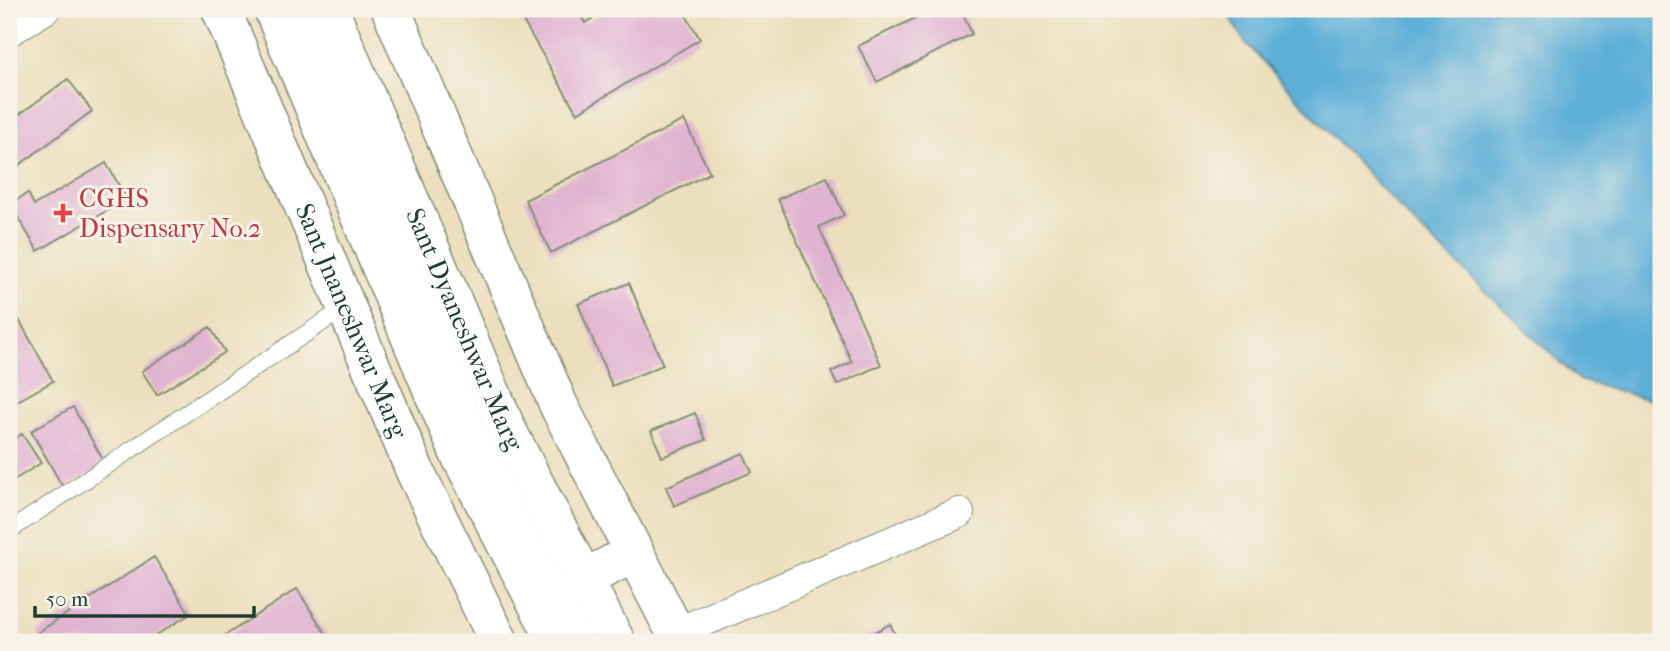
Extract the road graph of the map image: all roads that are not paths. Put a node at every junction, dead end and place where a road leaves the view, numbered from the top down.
1 (45, 9) edge
2 (221, 9) edge
3 (273, 9) edge
4 (301, 9) edge
5 (329, 9) edge
6 (391, 9) edge
7 (9, 31) edge
8 (346, 307) junction
9 (959, 513) dead end
10 (9, 531) edge
11 (634, 553) junction
12 (583, 579) junction
13 (549, 626) edge
14 (488, 637) edge
15 (679, 638) edge
16 (586, 642) edge
17 (616, 642) edge

1 - 7 street
2 - 8 street, Sant Jnaneshwar Marg
3 - 13 street, Sant Dyaneshwar Marg
4 - 16 lane
5 - 12 street, Sant Dyaneshwar Marg
6 - 11 street
8 - 10 lane
8 - 14 street, Sant Jnaneshwar Marg
9 - 15 street
11 - 12 street
11 - 15 street
12 - 17 street, Sant Dyaneshwar Marg
13 - 14 street

